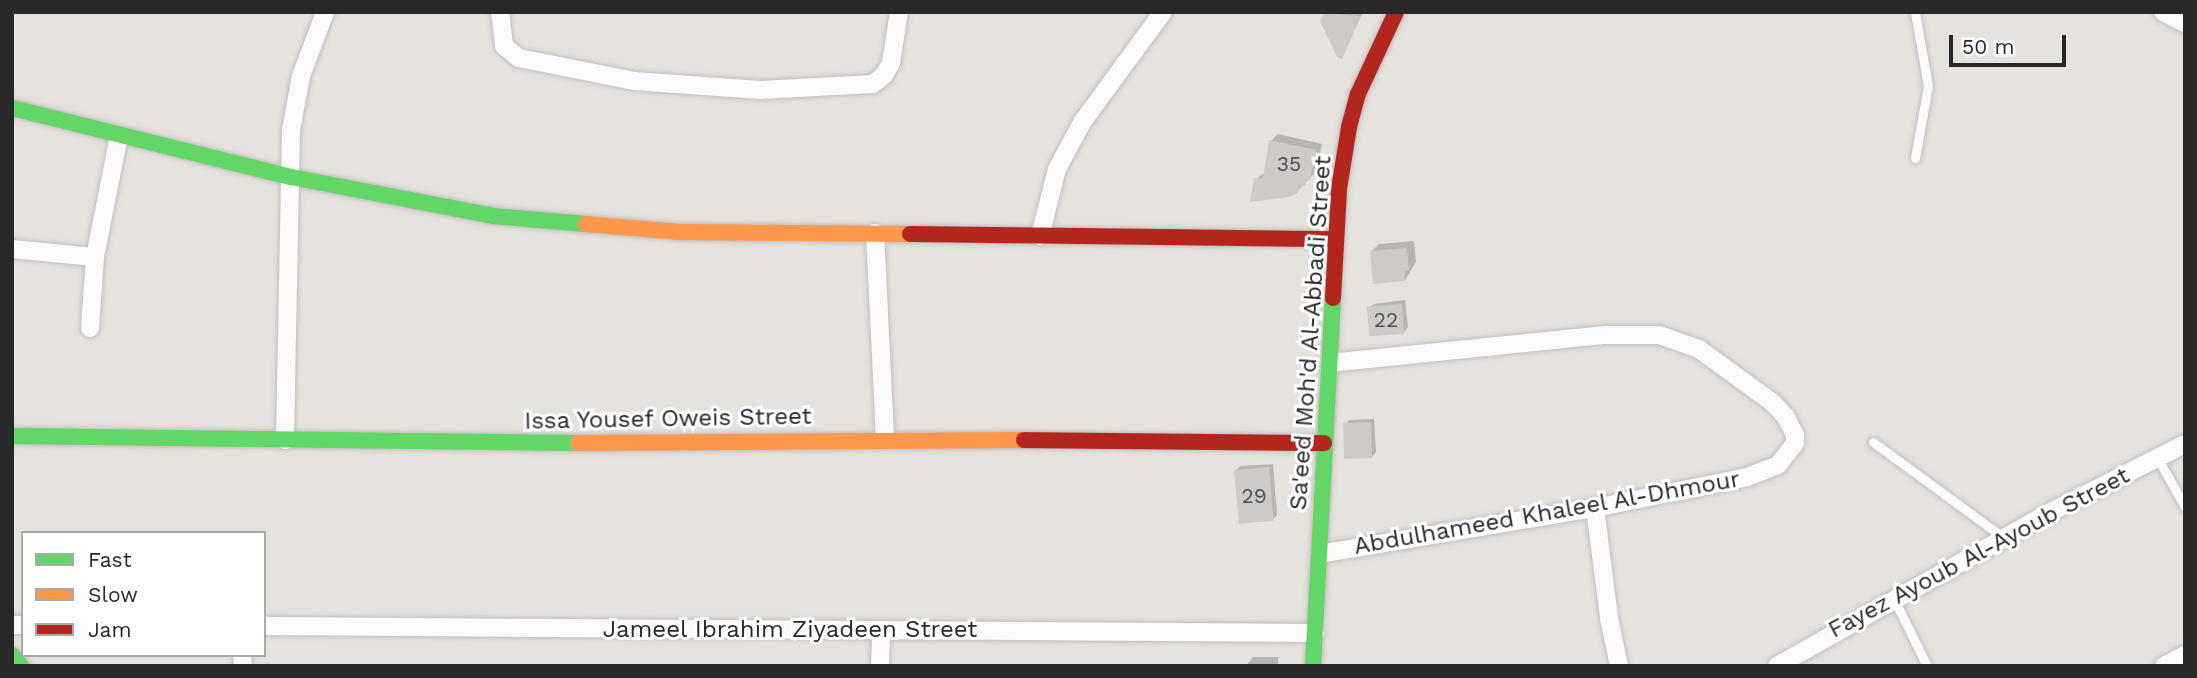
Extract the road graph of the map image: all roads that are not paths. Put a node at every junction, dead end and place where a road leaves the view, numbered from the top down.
1 (325, 12) edge
2 (500, 12) edge
3 (899, 12) edge
4 (1163, 12) edge
5 (1396, 12) edge
6 (1915, 12) edge
7 (2162, 12) edge
8 (2185, 23) edge
9 (12, 108) edge
10 (118, 136) junction
11 (1914, 158) dead end
12 (291, 177) junction
13 (875, 233) junction
14 (1040, 236) junction
15 (1335, 239) junction
16 (12, 249) edge
17 (95, 257) junction
18 (90, 328) dead end
19 (1330, 363) junction
20 (12, 436) edge
21 (885, 439) junction
22 (285, 440) junction
23 (1873, 442) dead end
24 (1324, 443) junction
25 (2185, 444) edge
26 (2157, 457) junction
27 (2185, 507) edge
28 (1595, 508) junction
29 (2004, 538) junction
30 (1320, 554) junction
31 (1894, 597) junction
32 (266, 626) edge
33 (881, 630) junction
34 (1315, 633) junction
35 (12, 654) edge
36 (2185, 655) edge
37 (21, 666) edge
38 (880, 666) edge
39 (1313, 666) edge
40 (1619, 666) edge
41 (1777, 666) edge
42 (1927, 666) edge
43 (2164, 666) edge

1 - 12 street
2 - 3 street
4 - 14 street
5 - 15 street, Sa'eed Moh'd Al-Abbadi Street
6 - 11 lane
7 - 8 street
9 - 10 street
10 - 12 street
10 - 17 street
12 - 13 street
12 - 22 street
13 - 14 street
13 - 21 street
14 - 15 street
15 - 19 street, Sa'eed Moh'd Al-Abbadi Street
16 - 17 street
17 - 18 street
19 - 24 street, Sa'eed Moh'd Al-Abbadi Street
19 - 28 street, Abdulhameed Khaleel Al-Dhmour
20 - 22 street, Issa Yousef Oweis Street
21 - 22 street, Issa Yousef Oweis Street
21 - 24 street, Issa Yousef Oweis Street
23 - 29 lane
24 - 30 street, Sa'eed Moh'd Al-Abbadi Street
25 - 26 street, Fayez Ayoub Al-Ayoub Street
26 - 27 lane
26 - 29 street, Fayez Ayoub Al-Ayoub Street
28 - 30 street, Abdulhameed Khaleel Al-Dhmour
28 - 40 street
29 - 31 street, Fayez Ayoub Al-Ayoub Street
30 - 34 street, Sa'eed Moh'd Al-Abbadi Street
31 - 41 street, Fayez Ayoub Al-Ayoub Street
31 - 42 lane
32 - 33 street, Jameel Ibrahim Ziyadeen Street
33 - 34 street, Jameel Ibrahim Ziyadeen Street
33 - 38 street
34 - 39 street, Sa'eed Moh'd Al-Abbadi Street
35 - 37 street
36 - 43 street

